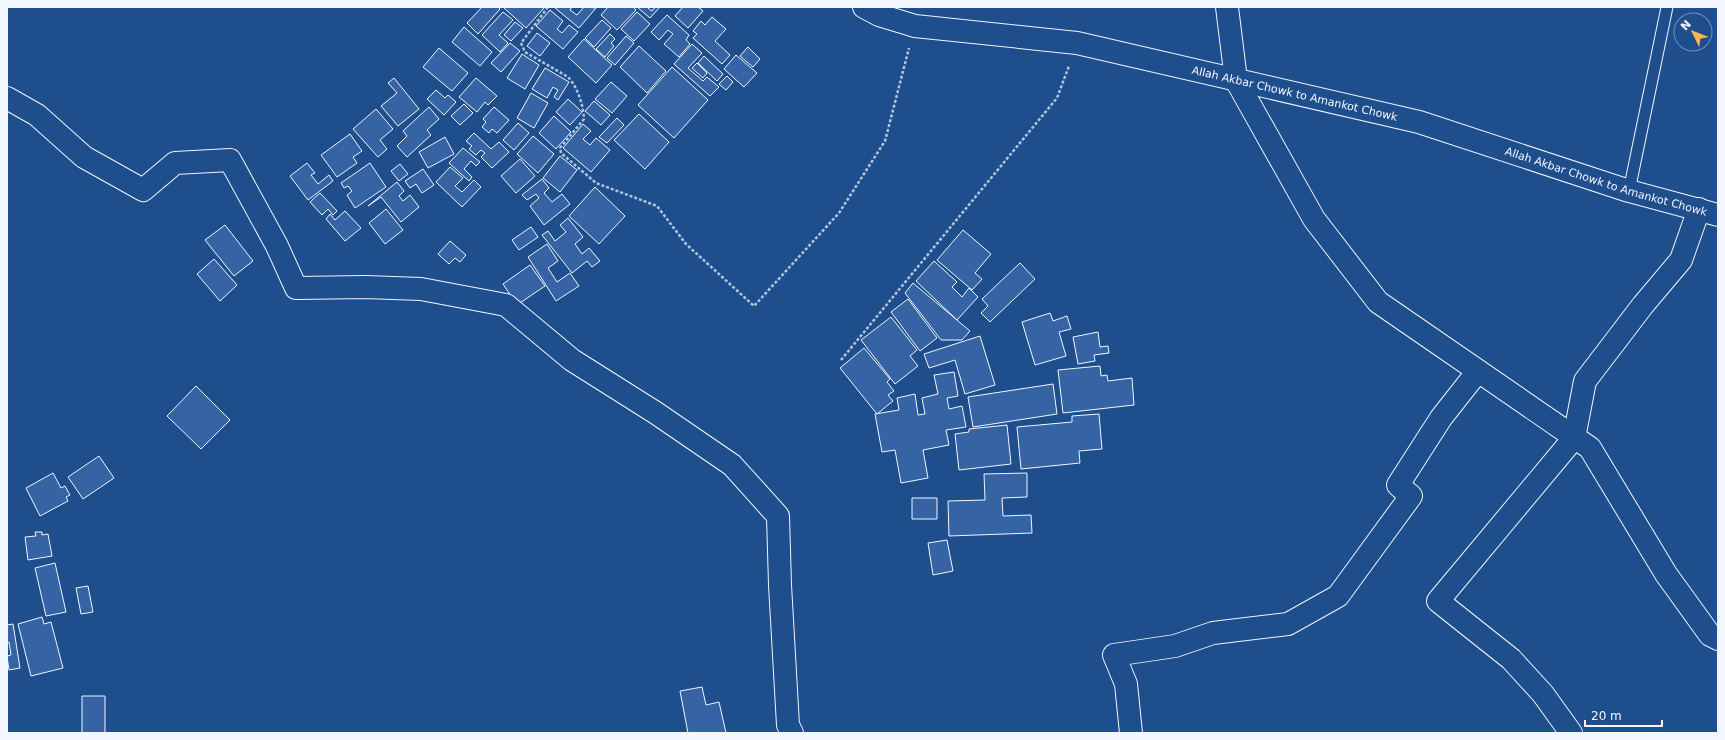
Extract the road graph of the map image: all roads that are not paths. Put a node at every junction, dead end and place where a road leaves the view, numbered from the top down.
1 (864, 7) edge
2 (1228, 7) edge
3 (1667, 7) edge
4 (1236, 80) junction
5 (7, 98) edge
6 (1629, 191) junction
7 (1709, 212) edge
8 (1478, 371) junction
9 (1574, 438) junction
10 (1718, 639) edge
11 (792, 733) edge
12 (1131, 733) edge
13 (1571, 733) edge

1 - 4 street, Allah Akbar Chowk to Amankot Chowk
2 - 4 street
3 - 6 lane
4 - 6 street, Allah Akbar Chowk to Amankot Chowk
4 - 8 street
5 - 11 street
6 - 7 street, Allah Akbar Chowk to Amankot Chowk
7 - 9 street
8 - 9 street
8 - 12 street
9 - 10 street
9 - 13 street

